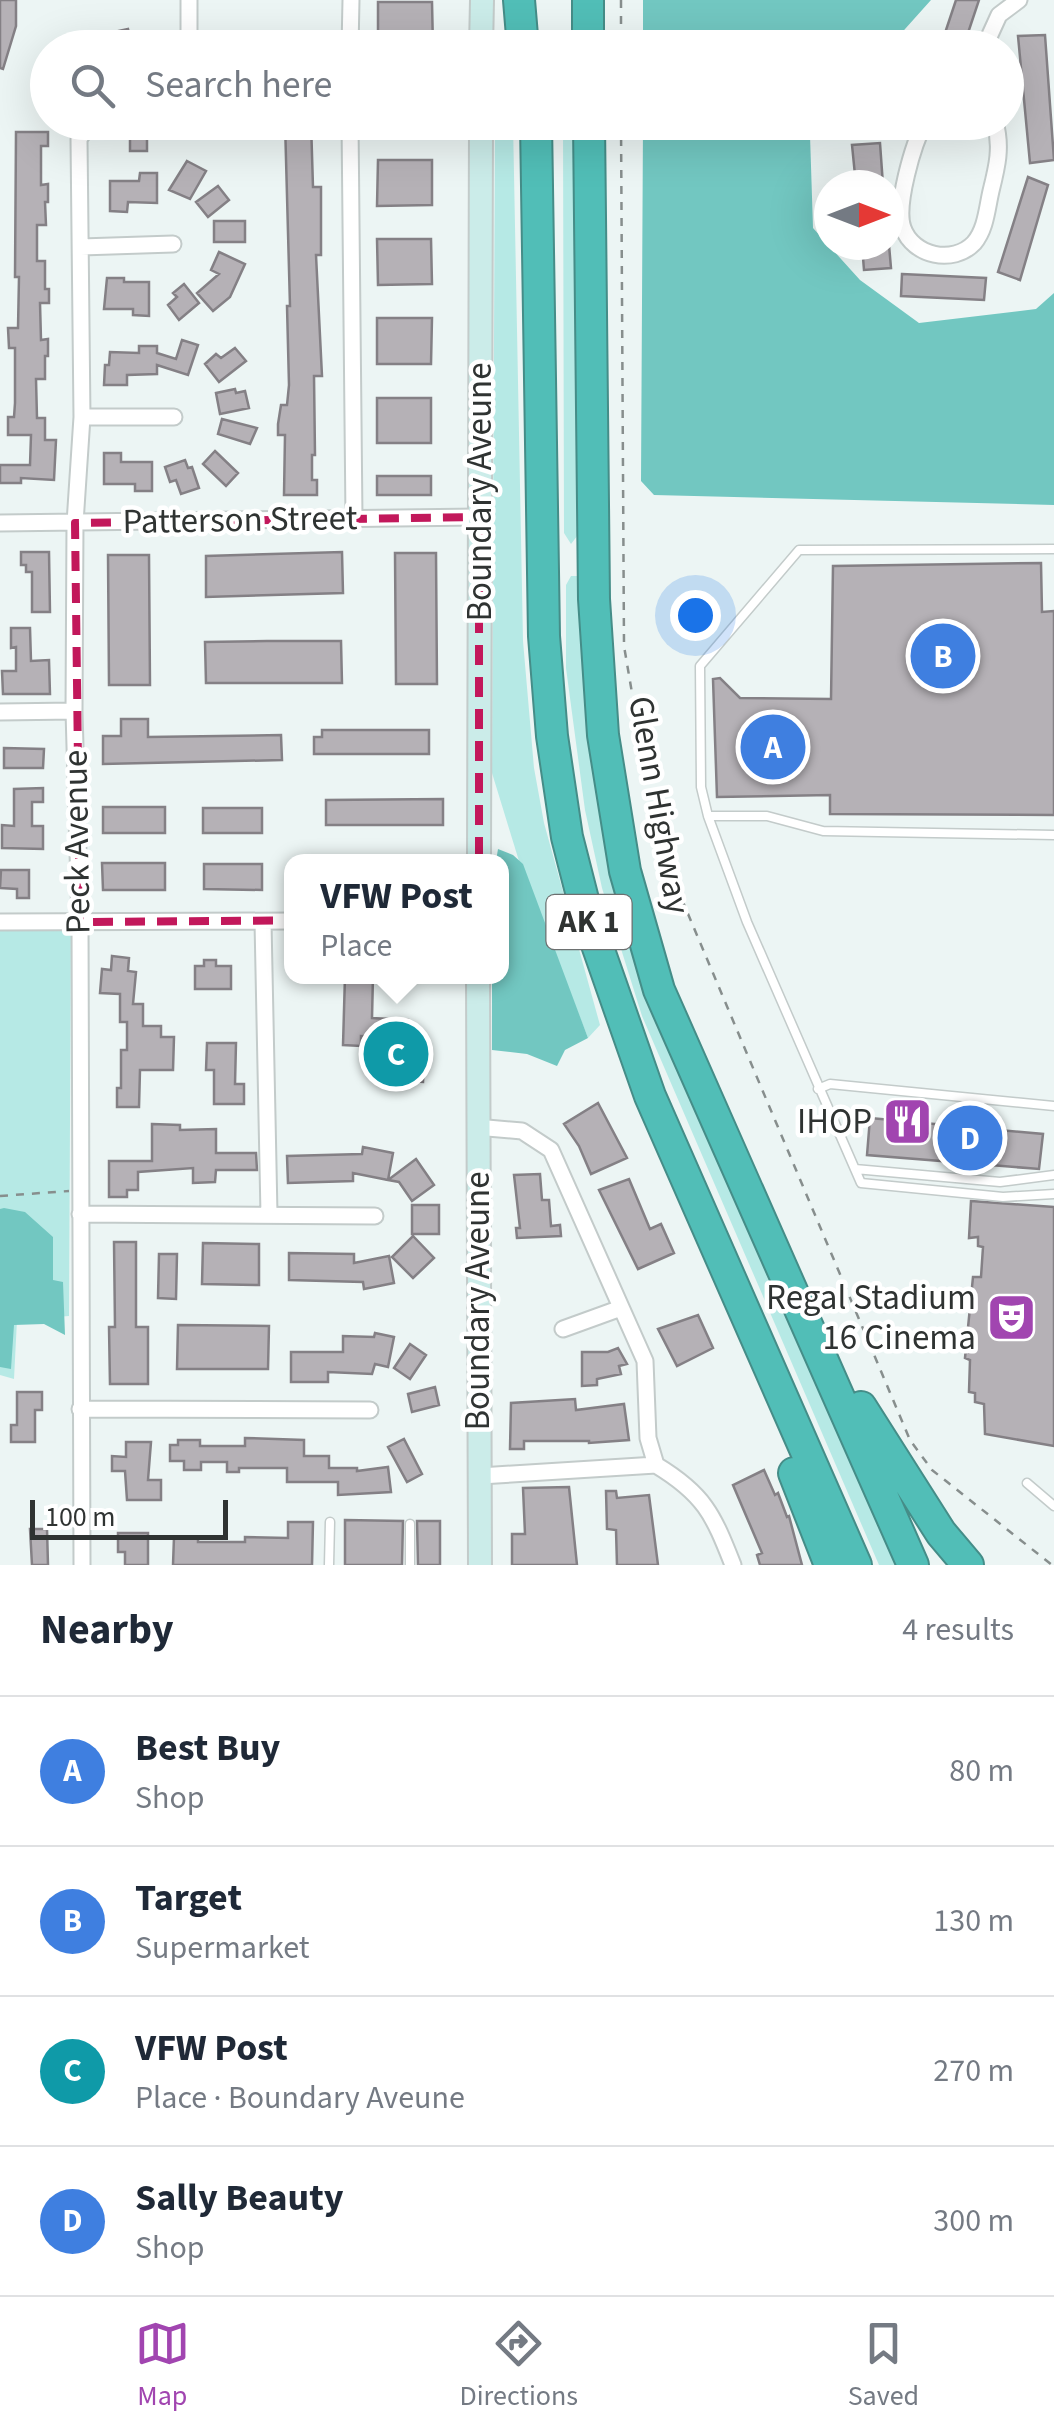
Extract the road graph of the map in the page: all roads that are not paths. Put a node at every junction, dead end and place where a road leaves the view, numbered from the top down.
1 (189, 0) edge
2 (352, 0) edge
3 (482, 0) edge
4 (519, 0) edge
5 (535, 0) edge
6 (588, 0) edge
7 (1020, 0) edge
8 (189, 30) edge
9 (351, 30) edge
10 (482, 30) edge
11 (521, 30) edge
12 (536, 30) edge
13 (588, 30) edge
14 (992, 30) edge
15 (79, 140) edge
16 (350, 140) edge
17 (481, 140) edge
18 (528, 140) edge
19 (536, 140) edge
20 (589, 140) edge
21 (919, 140) edge
22 (999, 140) edge
23 (537, 229) junction
24 (174, 244) dead end
25 (81, 247) junction
26 (82, 417) junction
27 (174, 418) dead end
28 (479, 517) junction
29 (354, 519) junction
30 (75, 522) junction
31 (0, 523) edge
32 (1054, 549) edge
33 (74, 711) junction
34 (0, 712) edge
35 (708, 816) junction
36 (1054, 835) edge
37 (479, 854) edge
38 (284, 921) edge
39 (0, 922) edge
40 (80, 922) junction
41 (263, 922) junction
42 (478, 984) edge
43 (818, 1089) junction
44 (650, 1096) junction
45 (1054, 1106) edge
46 (476, 1127) junction
47 (854, 1170) junction
48 (1054, 1175) edge
49 (933, 1176) junction
50 (932, 1190) junction
51 (1054, 1194) edge
52 (80, 1214) junction
53 (269, 1214) junction
54 (375, 1216) dead end
55 (795, 1302) junction
56 (621, 1308) junction
57 (563, 1329) dead end
58 (80, 1409) junction
59 (370, 1410) dead end
60 (656, 1464) junction
61 (480, 1476) junction
62 (1027, 1484) dead end
63 (1054, 1506) edge
64 (330, 1522) dead end
65 (410, 1524) dead end
66 (82, 1565) edge
67 (329, 1565) edge
68 (410, 1565) edge
69 (480, 1565) edge
70 (733, 1565) edge
71 (830, 1565) edge
72 (856, 1565) edge
73 (913, 1565) edge
74 (968, 1565) edge

1 - 8 street
2 - 9 street
3 - 10 street
4 - 11 highway
5 - 12 highway
6 - 13 highway
7 - 14 street
15 - 25 street, Peck Avenue
16 - 29 street
17 - 28 street, Boundary Aveune
18 - 23 highway
19 - 23 highway, AK 1
20 - 55 highway, Glenn Highway / AK 1
21 - 22 street
23 - 44 highway, AK 1
24 - 25 street
25 - 26 street, Peck Avenue
26 - 27 street
26 - 30 street, Peck Avenue
28 - 29 street, Patterson Street
28 - 37 street, Boundary Aveune
29 - 30 street, Patterson Street
30 - 31 street, Patterson Street
30 - 33 street, Peck Avenue
32 - 35 lane
33 - 34 street
33 - 40 street, Peck Avenue
35 - 36 lane
35 - 43 lane
38 - 41 street
39 - 40 street
40 - 41 street
40 - 52 street, Peck Avenue
41 - 53 street
42 - 46 street, Boundary Aveune
43 - 45 lane
43 - 47 lane
44 - 71 highway
44 - 72 highway, AK 1
46 - 56 street
46 - 61 street, Boundary Aveune
47 - 49 lane
47 - 50 lane
48 - 49 lane
49 - 50 lane
50 - 51 lane
52 - 53 street
52 - 58 street, Peck Avenue
53 - 54 street
55 - 73 highway, Glenn Highway / AK 1
55 - 74 highway
56 - 57 street
56 - 60 street
58 - 59 street
58 - 66 street, Peck Avenue
60 - 61 street
60 - 70 street
61 - 69 street, Boundary Aveune
62 - 63 lane
64 - 67 lane
65 - 68 lane

